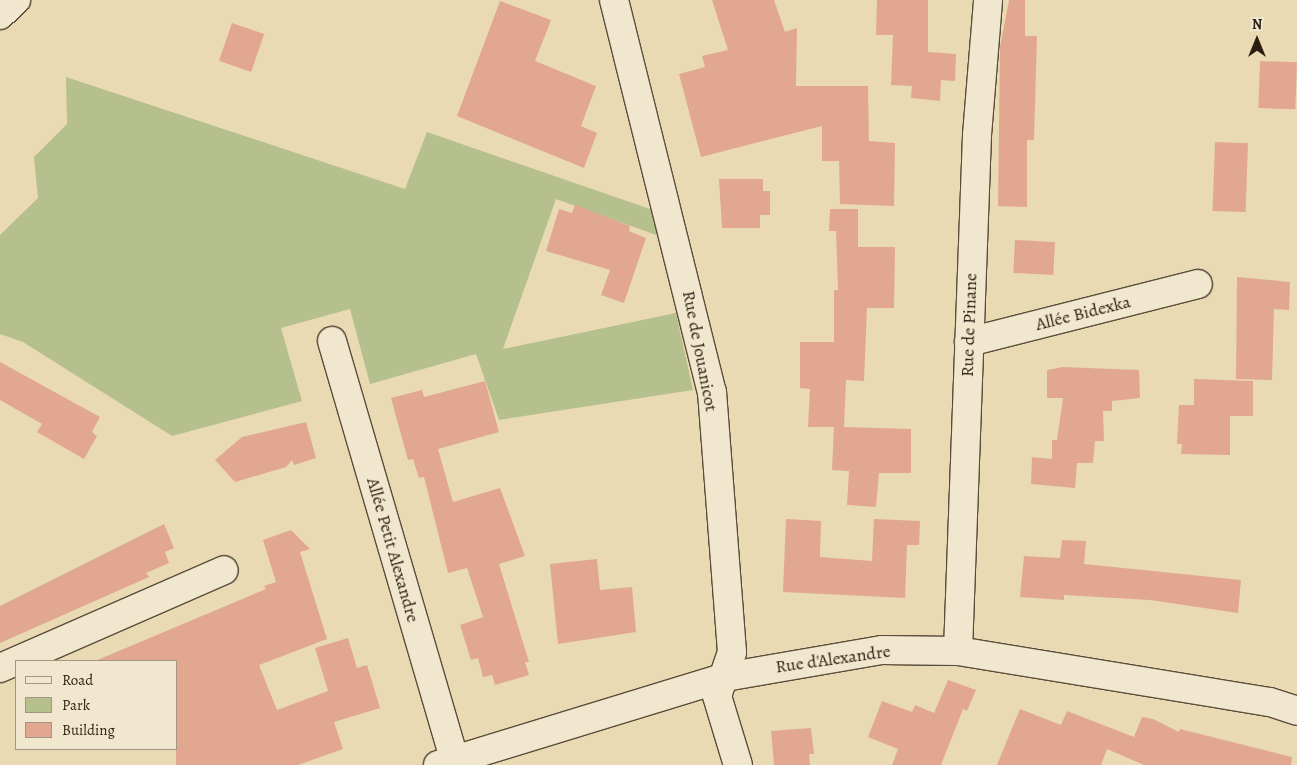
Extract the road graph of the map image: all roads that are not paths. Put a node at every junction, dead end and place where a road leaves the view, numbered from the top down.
1 (16, 0) edge
2 (614, 0) edge
3 (988, 0) edge
4 (0, 15) edge
5 (1198, 284) dead end
6 (332, 341) dead end
7 (969, 342) junction
8 (224, 570) dead end
9 (958, 651) junction
10 (18, 660) edge
11 (15, 661) edge
12 (0, 668) edge
13 (725, 677) junction
14 (1297, 711) edge
15 (446, 762) edge
16 (738, 765) edge

1 - 4 street
2 - 13 street, Rue de Jouanicot
3 - 7 street, Rue de Pinane
5 - 7 street, Allée Bidexka
6 - 15 street, Allée Petit Alexandre
7 - 9 street, Rue de Pinane
8 - 10 street
9 - 13 street, Rue d'Alexandre
9 - 14 street, Rue d'Alexandre
11 - 12 street
13 - 15 street, Rue d'Alexandre
13 - 16 street, Rue de Jouanicot

